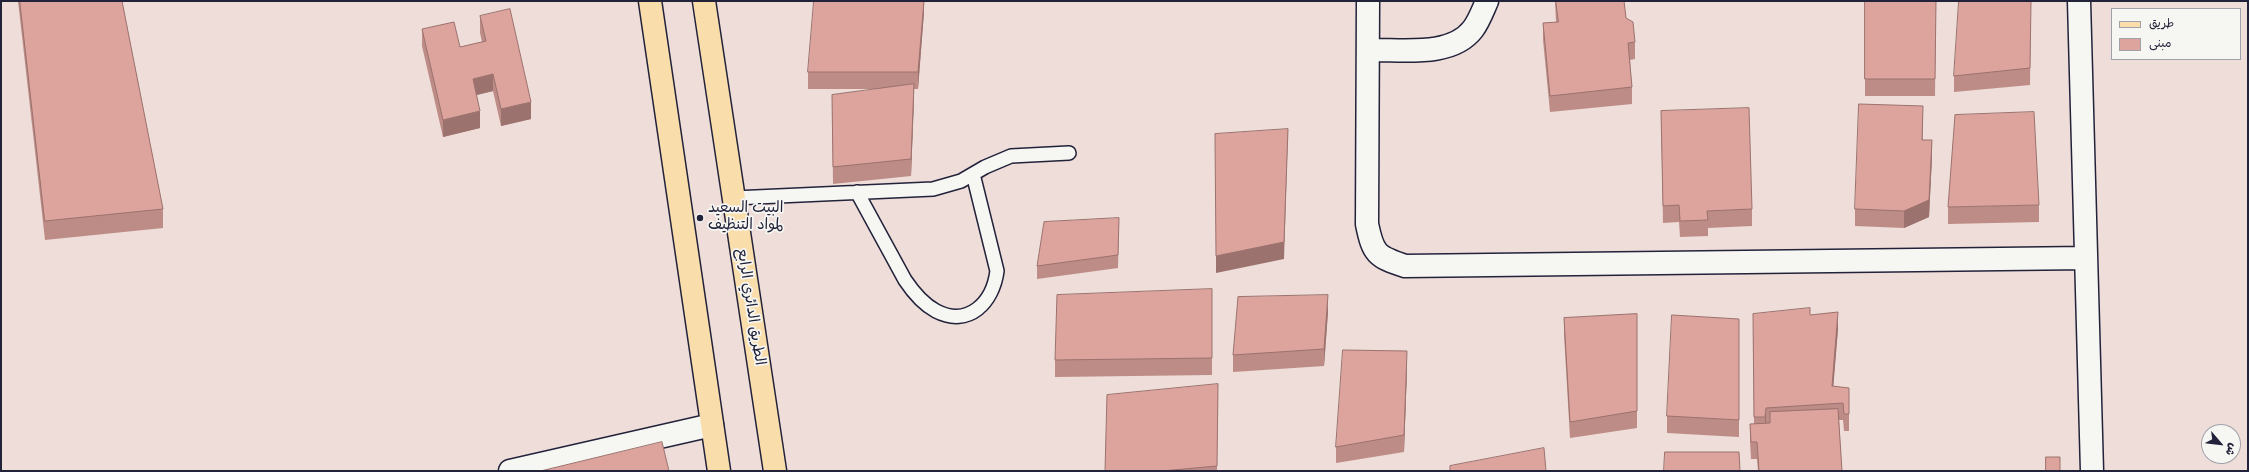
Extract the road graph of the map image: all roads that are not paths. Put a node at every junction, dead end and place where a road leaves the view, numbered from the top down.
1 (650, 1) edge
2 (704, 1) edge
3 (1368, 1) edge
4 (1487, 1) edge
5 (2079, 1) edge
6 (1368, 50) junction
7 (1069, 153) dead end
8 (973, 174) junction
9 (857, 192) junction
10 (734, 198) junction
11 (2086, 258) junction
12 (712, 425) junction
13 (510, 471) edge
14 (719, 471) edge
15 (775, 471) edge
16 (2092, 471) edge

1 - 12 main road
2 - 10 main road, الطريق الدائري الرابع
3 - 6 street
4 - 6 street
5 - 11 street
6 - 11 street
7 - 8 lane
8 - 9 lane
8 - 9 lane
9 - 10 lane
10 - 15 main road, الطريق الدائري الرابع
11 - 16 street
12 - 13 street
12 - 14 main road

